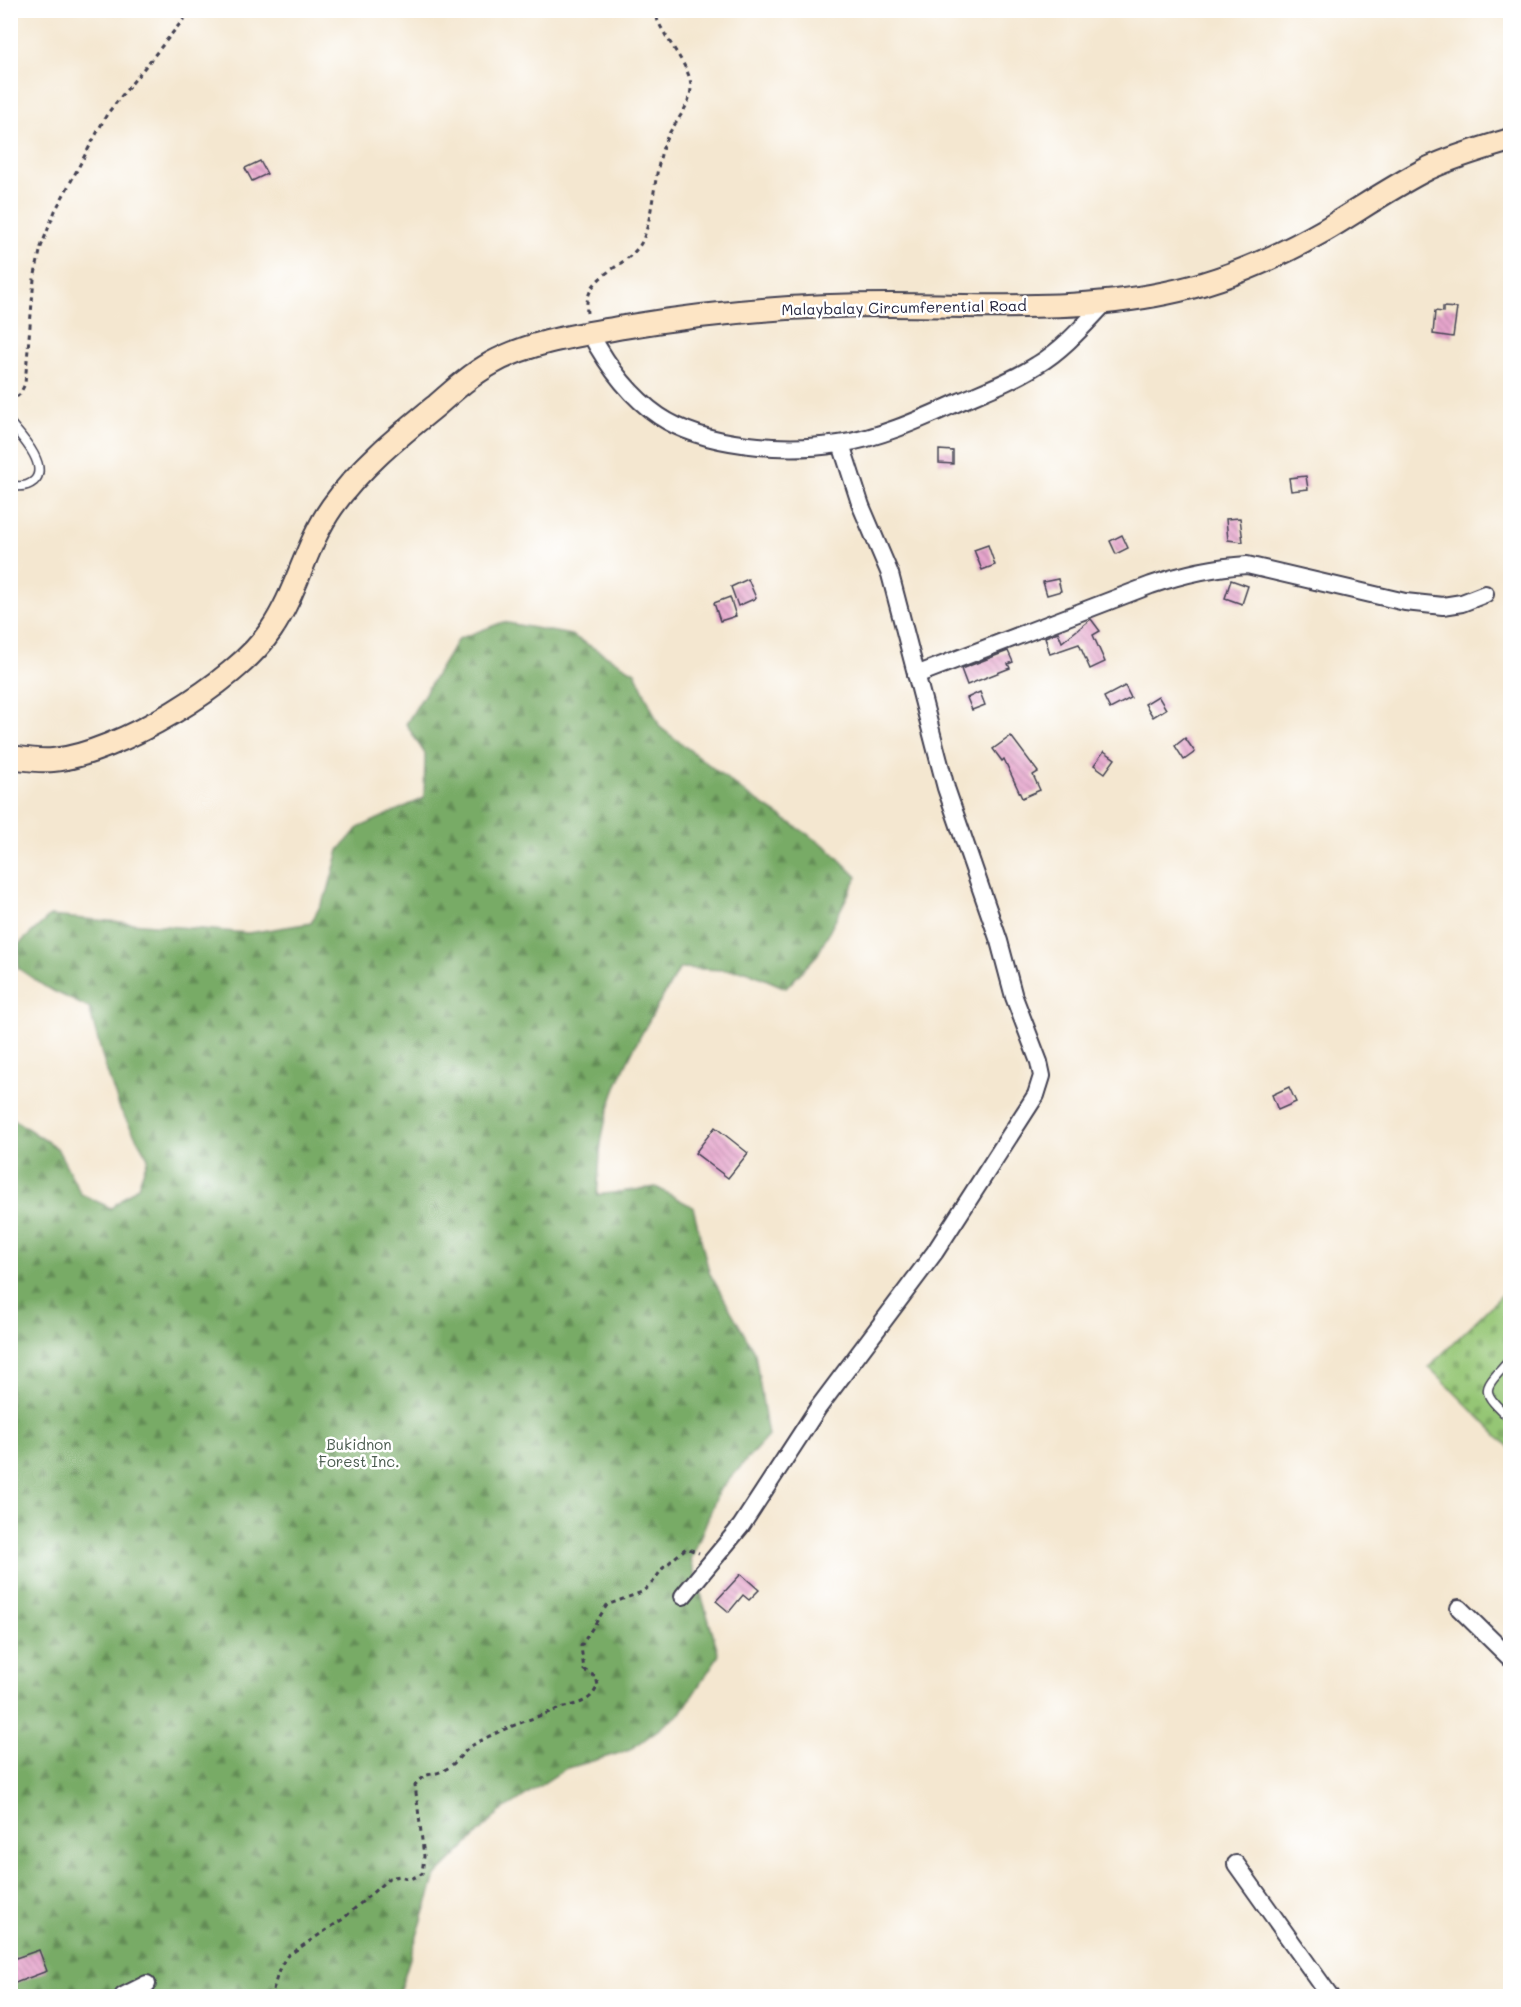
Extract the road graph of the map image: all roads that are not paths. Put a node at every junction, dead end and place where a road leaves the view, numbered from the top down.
1 (1510, 140) edge
2 (1107, 301) junction
3 (590, 333) junction
4 (10, 423) edge
5 (841, 444) junction
6 (10, 485) edge
7 (1485, 594) dead end
8 (916, 675) junction
9 (10, 757) edge
10 (1510, 1360) edge
11 (1510, 1419) edge
12 (683, 1596) dead end
13 (1459, 1608) dead end
14 (1510, 1658) edge
15 (1236, 1864) dead end
16 (147, 1984) dead end
17 (123, 1996) edge
18 (1330, 1996) edge

1 - 2 main road, Malaybalay Circumferential Road
2 - 3 main road, Malaybalay Circumferential Road
2 - 5 street
3 - 5 street
3 - 9 main road, Malaybalay Circumferential Road
4 - 6 lane
5 - 8 street
7 - 8 street
8 - 12 street
10 - 11 lane
13 - 14 street
15 - 18 street
16 - 17 street

